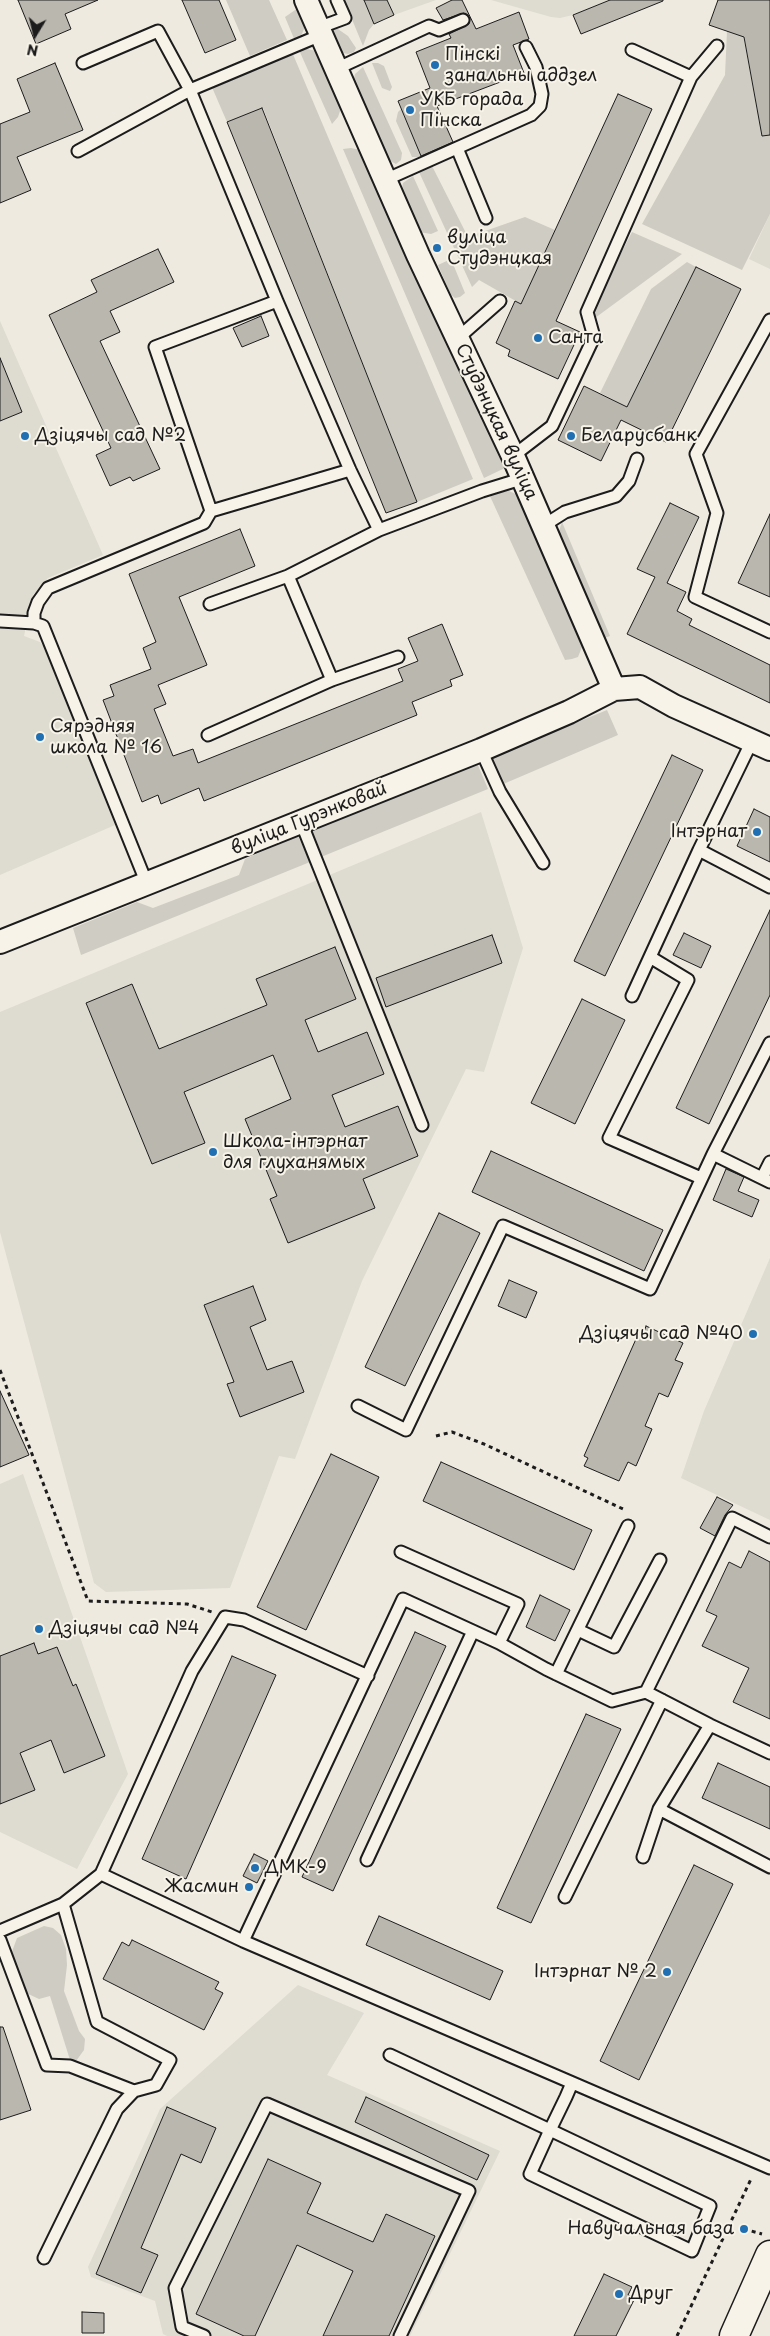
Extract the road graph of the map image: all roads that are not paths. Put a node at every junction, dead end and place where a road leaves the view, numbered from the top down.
1 (306, 0) edge
2 (337, 0) edge
3 (463, 20) dead end
4 (319, 32) junction
5 (717, 46) dead end
6 (526, 47) dead end
7 (632, 50) dead end
8 (83, 63) dead end
9 (336, 69) junction
10 (691, 77) junction
11 (190, 90) junction
12 (457, 148) junction
13 (78, 151) dead end
14 (385, 180) junction
15 (486, 218) dead end
16 (277, 301) junction
17 (500, 301) dead end
18 (770, 320) edge
19 (458, 338) junction
20 (513, 456) junction
21 (637, 459) dead end
22 (350, 470) junction
23 (521, 479) junction
24 (211, 511) junction
25 (543, 526) junction
26 (379, 530) junction
27 (288, 576) junction
28 (210, 604) dead end
29 (0, 621) edge
30 (34, 623) junction
31 (770, 632) edge
32 (398, 657) dead end
33 (332, 680) junction
34 (614, 689) junction
35 (208, 735) dead end
36 (761, 745) edge
37 (481, 750) junction
38 (301, 822) junction
39 (699, 850) junction
40 (543, 863) dead end
41 (147, 884) junction
42 (770, 887) edge
43 (0, 942) edge
44 (650, 957) junction
45 (632, 996) dead end
46 (770, 1043) edge
47 (422, 1125) dead end
48 (713, 1154) junction
49 (770, 1162) edge
50 (701, 1178) junction
51 (766, 1180) edge
52 (358, 1406) dead end
53 (628, 1526) dead end
54 (770, 1537) edge
55 (401, 1552) dead end
56 (660, 1560) dead end
57 (578, 1630) junction
58 (473, 1631) junction
59 (499, 1643) junction
60 (556, 1674) junction
61 (368, 1676) junction
62 (646, 1692) junction
63 (662, 1700) junction
64 (710, 1725) junction
65 (770, 1753) edge
66 (659, 1809) junction
67 (643, 1857) dead end
68 (367, 1860) dead end
69 (770, 1867) edge
70 (101, 1874) junction
71 (565, 1897) dead end
72 (63, 1904) junction
73 (0, 1931) edge
74 (0, 1940) edge
75 (243, 1942) junction
76 (390, 2055) dead end
77 (572, 2083) junction
78 (134, 2091) junction
79 (550, 2130) junction
80 (770, 2168) edge
81 (770, 2255) edge
82 (44, 2258) dead end
83 (204, 2336) edge
84 (400, 2336) edge
85 (734, 2336) edge

1 - 4 street, Студэнцкая вуліца
2 - 4 lane
3 - 9 lane
4 - 9 street, Студэнцкая вуліца
4 - 11 lane
5 - 10 lane
6 - 12 lane
7 - 10 lane
8 - 11 lane
9 - 14 street, Студэнцкая вуліца
10 - 20 lane
11 - 13 lane
11 - 16 lane
12 - 14 lane
12 - 15 lane
14 - 19 street, Студэнцкая вуліца
16 - 22 lane
16 - 24 lane
17 - 19 lane
18 - 31 lane
19 - 20 street, Студэнцкая вуліца
20 - 23 street, Студэнцкая вуліца
21 - 25 lane
22 - 24 lane
22 - 26 lane
23 - 25 street, Студэнцкая вуліца
23 - 26 lane
24 - 30 lane
25 - 34 street, Студэнцкая вуліца
26 - 27 lane
27 - 28 lane
27 - 33 lane
29 - 30 lane
30 - 41 lane
32 - 33 lane
33 - 35 lane
34 - 36 street
34 - 37 street, вуліца Гурэнковай
36 - 39 lane
37 - 38 street, вуліца Гурэнковай
37 - 40 lane
38 - 41 street, вуліца Гурэнковай
38 - 47 lane
39 - 42 lane
39 - 44 lane
41 - 43 street, вуліца Гурэнковай
44 - 45 lane
44 - 50 lane
46 - 48 lane
48 - 50 lane
48 - 51 lane
49 - 51 lane
50 - 52 lane
53 - 57 lane
54 - 62 lane
55 - 59 lane
56 - 57 lane
57 - 60 lane
58 - 59 lane
58 - 61 lane
58 - 68 lane
59 - 60 lane
60 - 62 lane
61 - 70 lane
61 - 75 lane
62 - 63 lane
63 - 64 lane
63 - 71 lane
64 - 65 lane
64 - 66 lane
66 - 67 lane
66 - 69 lane
70 - 72 lane
70 - 75 lane
72 - 73 lane
72 - 78 lane
74 - 78 lane
75 - 77 lane
76 - 79 lane
77 - 79 lane
77 - 80 lane
78 - 82 lane
79 - 79 lane
81 - 85 main road
83 - 84 lane

